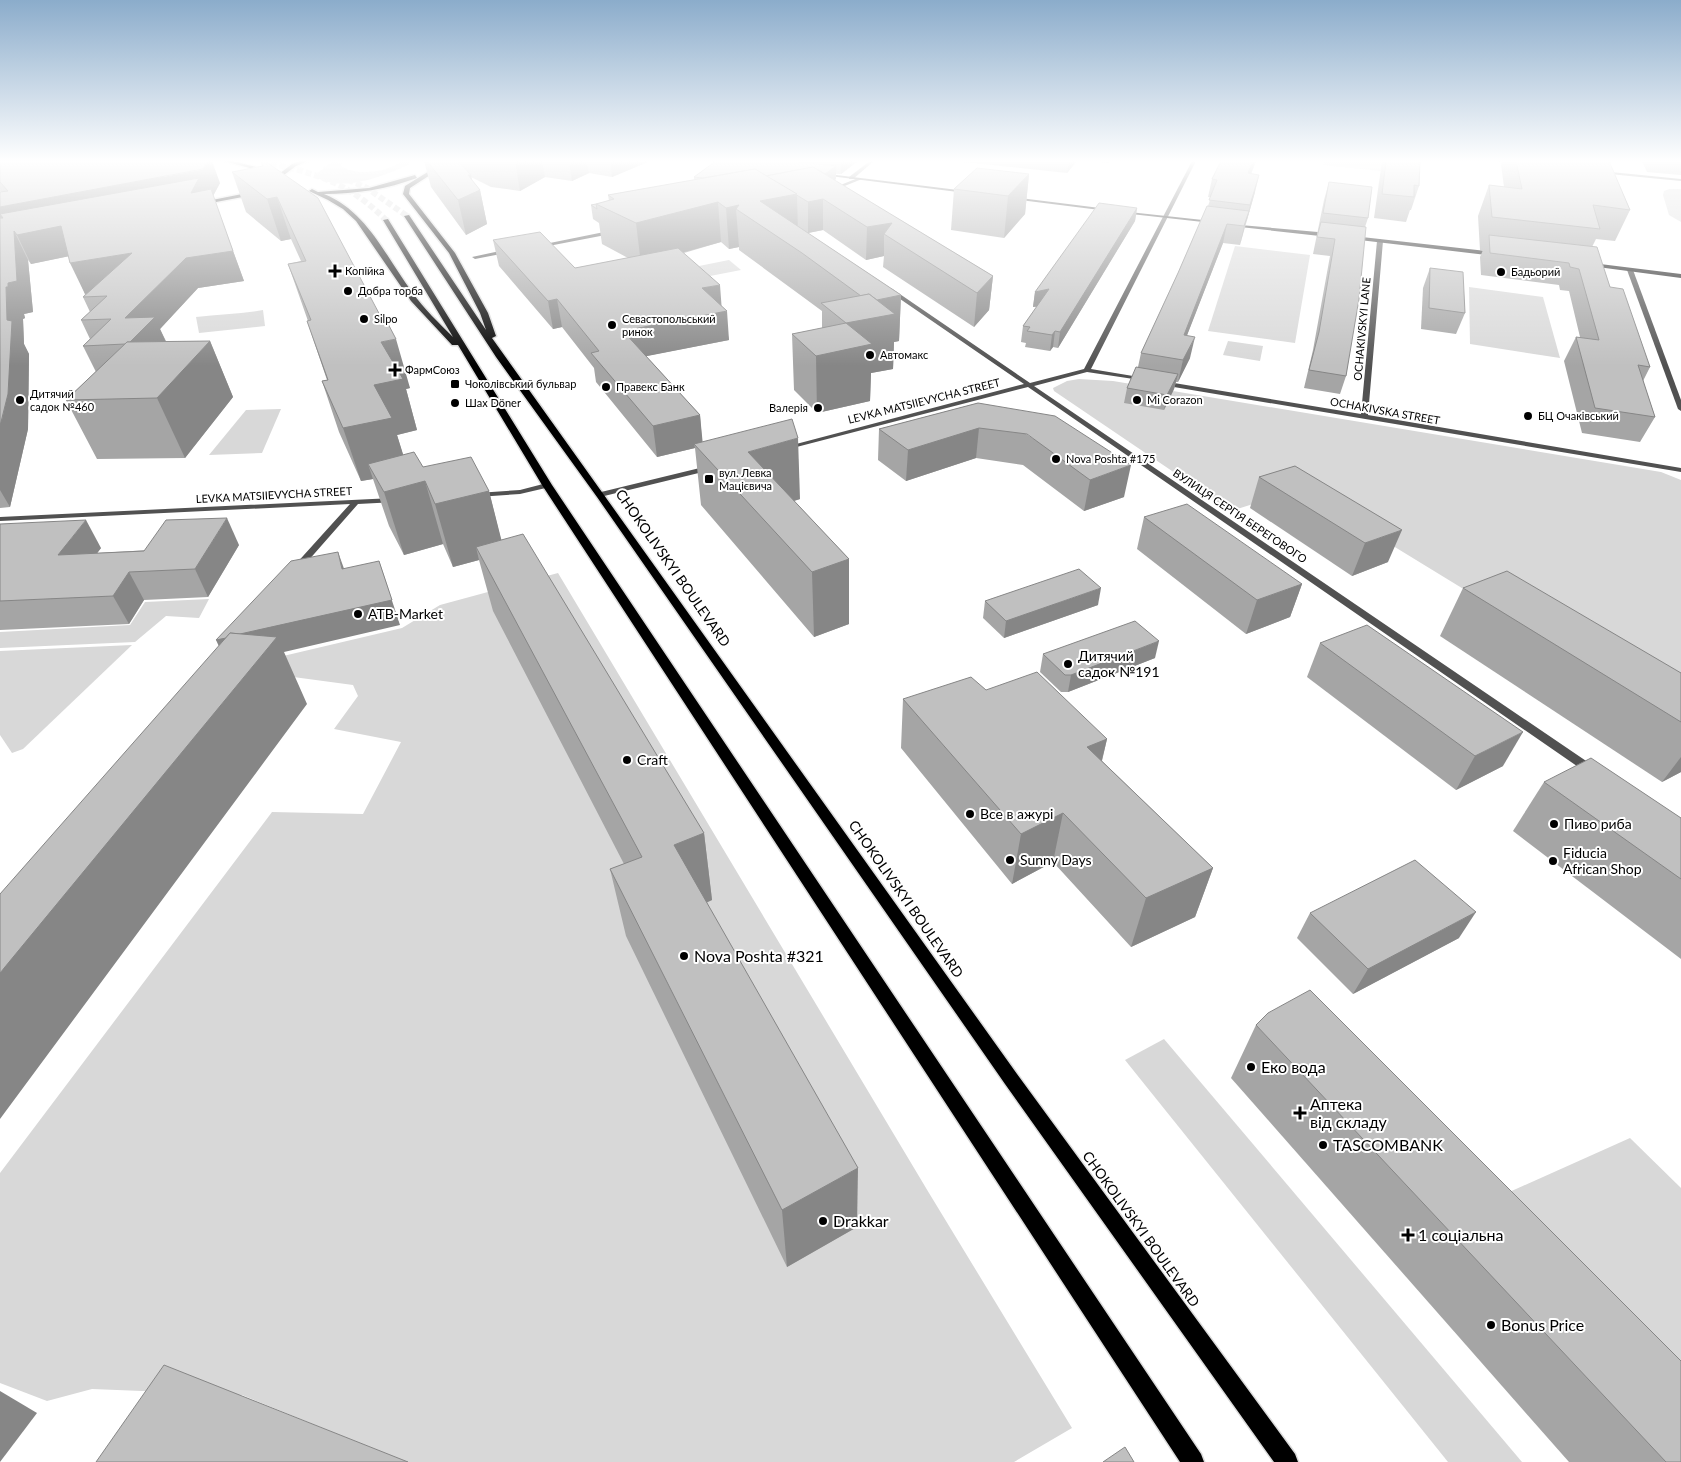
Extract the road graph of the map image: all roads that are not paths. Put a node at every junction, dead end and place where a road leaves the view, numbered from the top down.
1 (367, 229) edge
2 (392, 229) tunnel mouth
3 (415, 229) tunnel mouth
4 (433, 229) edge
5 (1158, 229) edge
6 (1270, 229) edge
7 (622, 231) edge
8 (1332, 236) edge
9 (1342, 237) edge
10 (1380, 241) junction
11 (534, 247) edge
12 (514, 250) edge
13 (1501, 255) edge
14 (475, 257) dead end
15 (1584, 265) edge
16 (1630, 270) junction
17 (1681, 276) edge
18 (881, 284) edge
19 (499, 355) junction
20 (470, 359) junction
21 (1087, 370) junction
22 (1030, 385) junction
23 (1681, 409) edge
24 (1364, 418) junction
25 (781, 449) edge
26 (716, 466) edge
27 (1681, 470) edge
28 (547, 485) junction
29 (600, 495) junction
30 (464, 496) edge
31 (400, 500) edge
32 (355, 503) junction
33 (0, 519) edge
34 (291, 574) edge
35 (1594, 773) edge
36 (1193, 1462) edge
37 (1287, 1462) edge

1 - 20 main road, CHOKOLIVSKYI BOULEVARD
2 - 20 main road
3 - 19 main road, CHOKOLIVSKYI BOULEVARD
4 - 19 main road, CHOKOLIVSKYI BOULEVARD
5 - 21 street
6 - 8 street
7 - 11 street
9 - 10 street
10 - 13 street
10 - 24 street, OCHAKIVSKYI LANE
12 - 14 street
15 - 16 street
16 - 17 street
16 - 23 street
18 - 22 street, ВУЛИЦЯ СЕРГІЯ БЕРЕГОВОГО
19 - 29 main road, CHOKOLIVSKYI BOULEVARD
20 - 28 main road
21 - 22 street, LEVKA MATSIIEVYCHA STREET
21 - 24 street, OCHAKIVSKA STREET
22 - 25 street, LEVKA MATSIIEVYCHA STREET
22 - 35 street, ВУЛИЦЯ СЕРГІЯ БЕРЕГОВОГО
24 - 27 street, OCHAKIVSKA STREET
26 - 29 street
28 - 30 street
28 - 36 main road
29 - 37 main road, CHOKOLIVSKYI BOULEVARD
31 - 32 street, LEVKA MATSIIEVYCHA STREET
32 - 33 street, LEVKA MATSIIEVYCHA STREET
32 - 34 street

